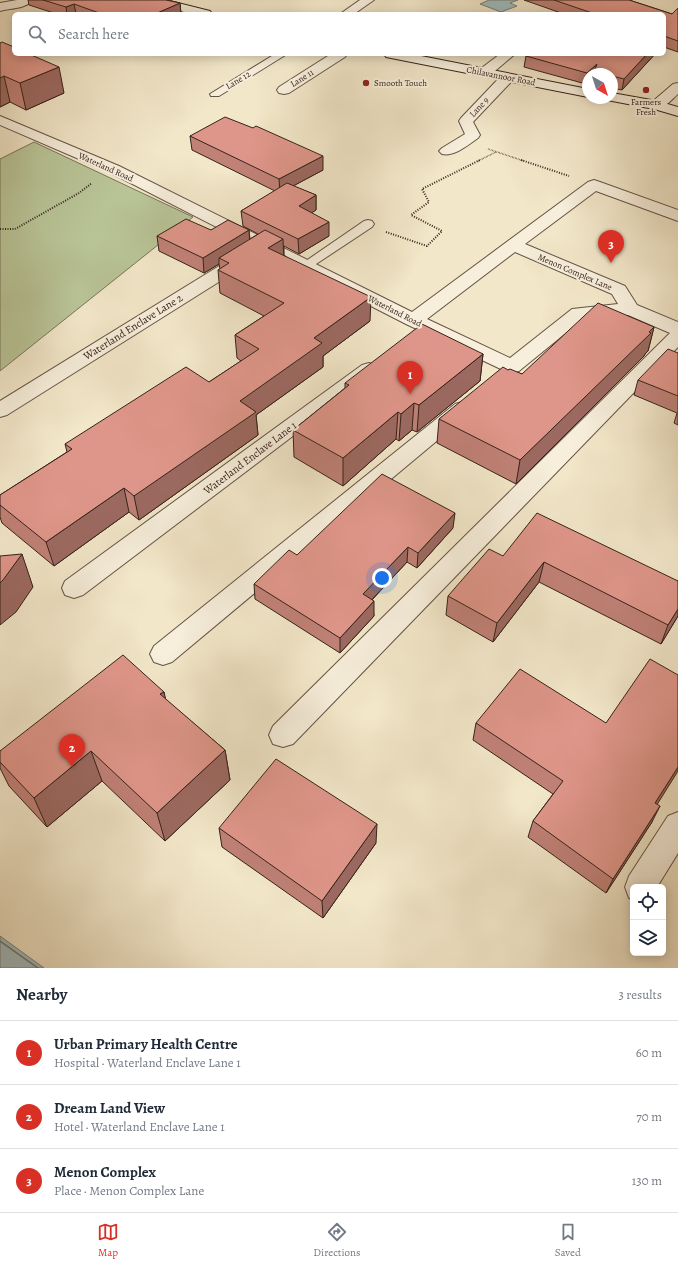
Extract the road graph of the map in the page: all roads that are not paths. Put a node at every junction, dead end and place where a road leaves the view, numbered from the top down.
1 (26, 0) edge
2 (152, 0) edge
3 (368, 0) edge
4 (0, 7) edge
5 (188, 12) edge
6 (349, 12) edge
7 (279, 56) edge
8 (337, 56) edge
9 (401, 56) edge
10 (505, 56) edge
11 (484, 73) junction
12 (507, 78) junction
13 (678, 87) edge
14 (284, 90) dead end
15 (582, 91) edge
16 (215, 94) dead end
17 (618, 98) edge
18 (657, 105) junction
19 (678, 112) edge
20 (0, 120) edge
21 (447, 151) dead end
22 (678, 216) edge
23 (368, 224) dead end
24 (338, 235) dead end
25 (266, 244) junction
26 (512, 245) junction
27 (302, 263) junction
28 (630, 308) junction
29 (419, 323) junction
30 (678, 329) edge
31 (678, 336) edge
32 (407, 341) edge
33 (388, 355) edge
34 (512, 367) junction
35 (494, 382) edge
36 (475, 398) edge
37 (0, 410) edge
38 (74, 588) dead end
39 (163, 654) dead end
40 (282, 735) dead end
41 (678, 826) edge
42 (642, 884) edge

1 - 4 street
2 - 5 street
3 - 6 street
7 - 16 lane, Lane 12
8 - 14 street, Lane 11
9 - 11 street, Chilavannoor Road
10 - 11 street
11 - 12 street, Chilavannoor Road
12 - 15 street, Chilavannoor Road
12 - 21 street, Lane 9
13 - 18 street
17 - 18 street
18 - 19 street
20 - 25 street, Waterland Road
22 - 26 street
23 - 27 lane
24 - 27 lane
25 - 27 street, Waterland Road
25 - 37 street, Waterland Enclave Lane 2
26 - 28 street, Menon Complex Lane
26 - 29 street
27 - 29 street, Waterland Road
28 - 30 street
28 - 34 street
29 - 32 street
29 - 34 street, Waterland Road
31 - 40 street
33 - 38 street, Waterland Enclave Lane 1
34 - 35 street
36 - 39 street
41 - 42 street

